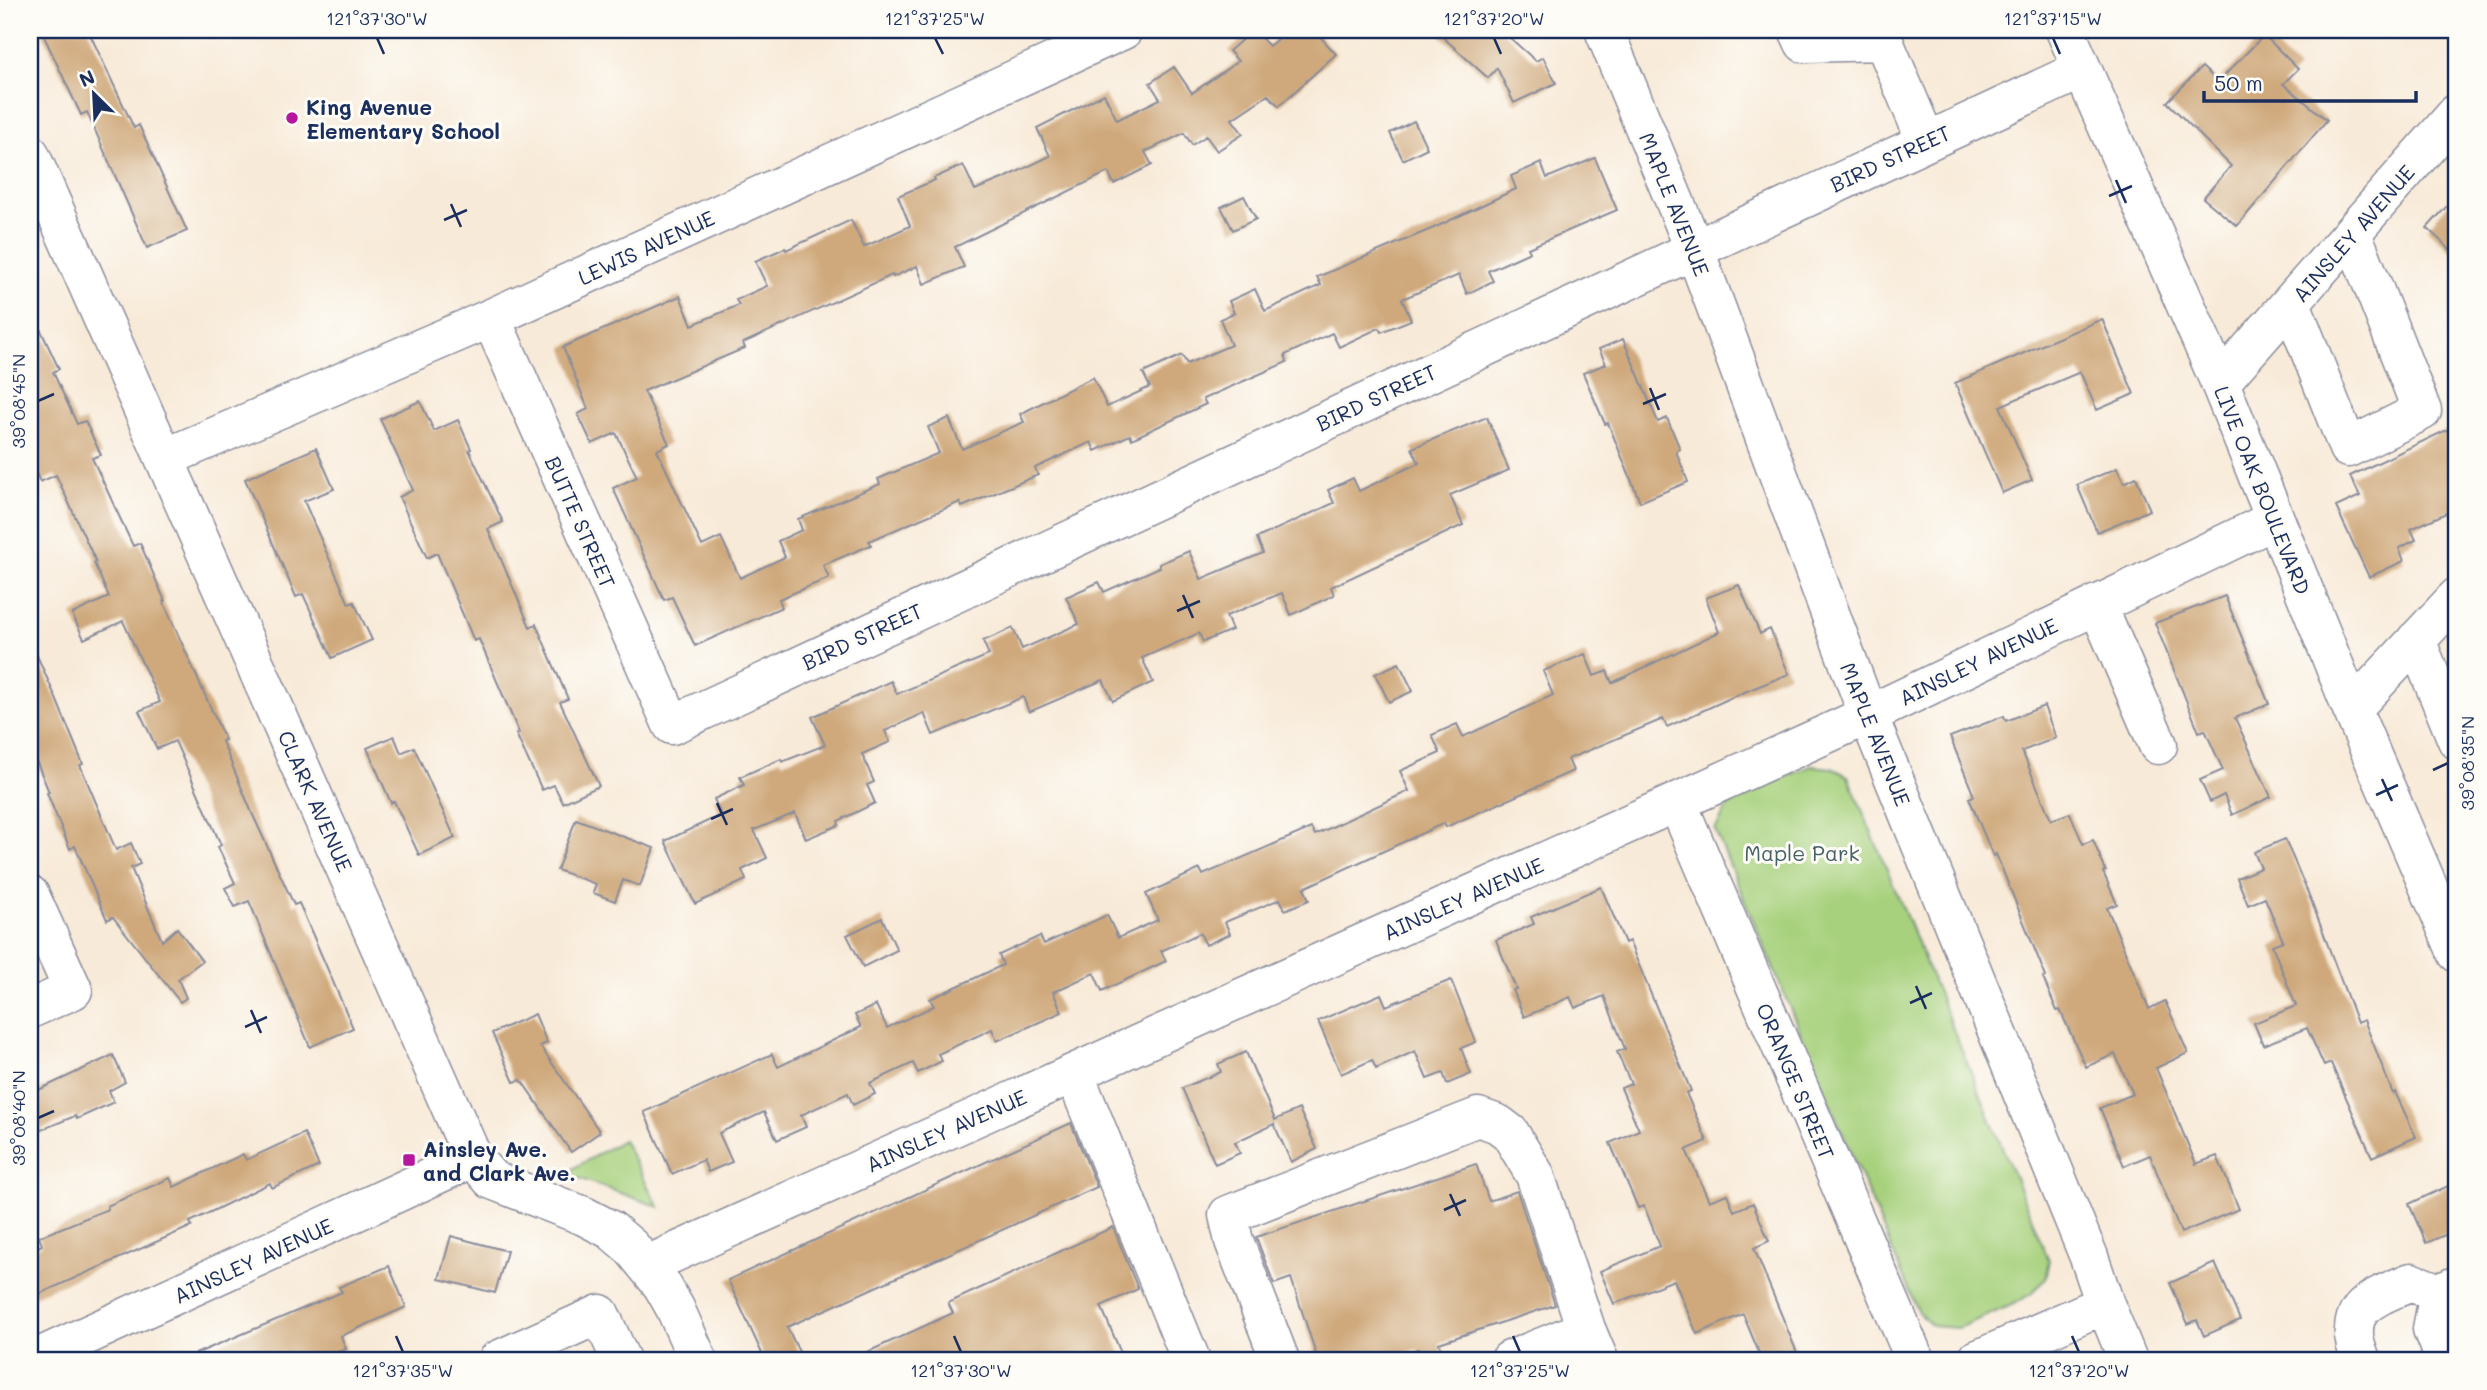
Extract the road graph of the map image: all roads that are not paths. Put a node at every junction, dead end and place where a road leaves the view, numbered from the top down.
1 (1123, 30) edge
2 (1604, 30) edge
3 (1798, 30) edge
4 (2065, 30) edge
5 (1882, 36) edge
6 (2081, 70) junction
7 (2457, 113) edge
8 (1926, 141) junction
9 (30, 154) edge
10 (2352, 233) junction
11 (1694, 248) junction
12 (2291, 303) junction
13 (491, 318) junction
14 (2220, 383) junction
15 (165, 458) junction
16 (2274, 520) junction
17 (2457, 597) edge
18 (2097, 604) junction
19 (2416, 640) junction
20 (2352, 709) junction
21 (1868, 715) junction
22 (672, 725) joint
23 (2457, 740) edge
24 (2158, 745) dead end
25 (1677, 802) junction
26 (30, 895) edge
27 (2449, 908) edge
28 (2457, 953) edge
29 (30, 1009) edge
30 (1074, 1073) junction
31 (472, 1158) junction
32 (647, 1265) junction
33 (2448, 1289) edge
34 (2105, 1304) junction
35 (1593, 1345) edge
36 (33, 1360) edge
37 (499, 1360) edge
38 (621, 1360) edge
39 (698, 1360) edge
40 (1191, 1360) edge
41 (1280, 1360) edge
42 (1510, 1360) edge
43 (1915, 1360) edge
44 (1976, 1360) edge
45 (2128, 1360) edge
46 (2361, 1360) edge
47 (2444, 1360) edge

1 - 13 street, LEWIS AVENUE
2 - 11 street, MAPLE AVENUE
3 - 5 street
4 - 6 street, LIVE OAK BOULEVARD
5 - 8 street
6 - 8 street, BIRD STREET
6 - 14 street, LIVE OAK BOULEVARD
7 - 10 street, AINSLEY AVENUE
8 - 11 street, BIRD STREET
9 - 15 street, CLARK AVENUE
10 - 12 street, AINSLEY AVENUE
10 - 12 street
11 - 21 street, MAPLE AVENUE
11 - 22 street, BIRD STREET
12 - 14 street, AINSLEY AVENUE
13 - 15 street, LEWIS AVENUE
13 - 22 street, BUTTE STREET
14 - 16 street, LIVE OAK BOULEVARD
15 - 31 street, CLARK AVENUE
16 - 18 street, AINSLEY AVENUE
16 - 20 street, LIVE OAK BOULEVARD
17 - 19 street
18 - 21 street, AINSLEY AVENUE
18 - 24 street
19 - 20 street
19 - 23 street
20 - 27 street, LIVE OAK BOULEVARD
21 - 25 street, AINSLEY AVENUE
21 - 34 street, MAPLE AVENUE
25 - 30 street, AINSLEY AVENUE
25 - 43 street, ORANGE STREET
26 - 29 street
27 - 28 street, LIVE OAK BOULEVARD
30 - 32 street, AINSLEY AVENUE
30 - 40 street
31 - 32 street, CLARK AVENUE
31 - 36 street, AINSLEY AVENUE
32 - 39 street, CLARK AVENUE
33 - 46 street
33 - 47 street
34 - 44 street
34 - 45 street, MAPLE AVENUE
35 - 41 street
35 - 42 street
37 - 38 street

